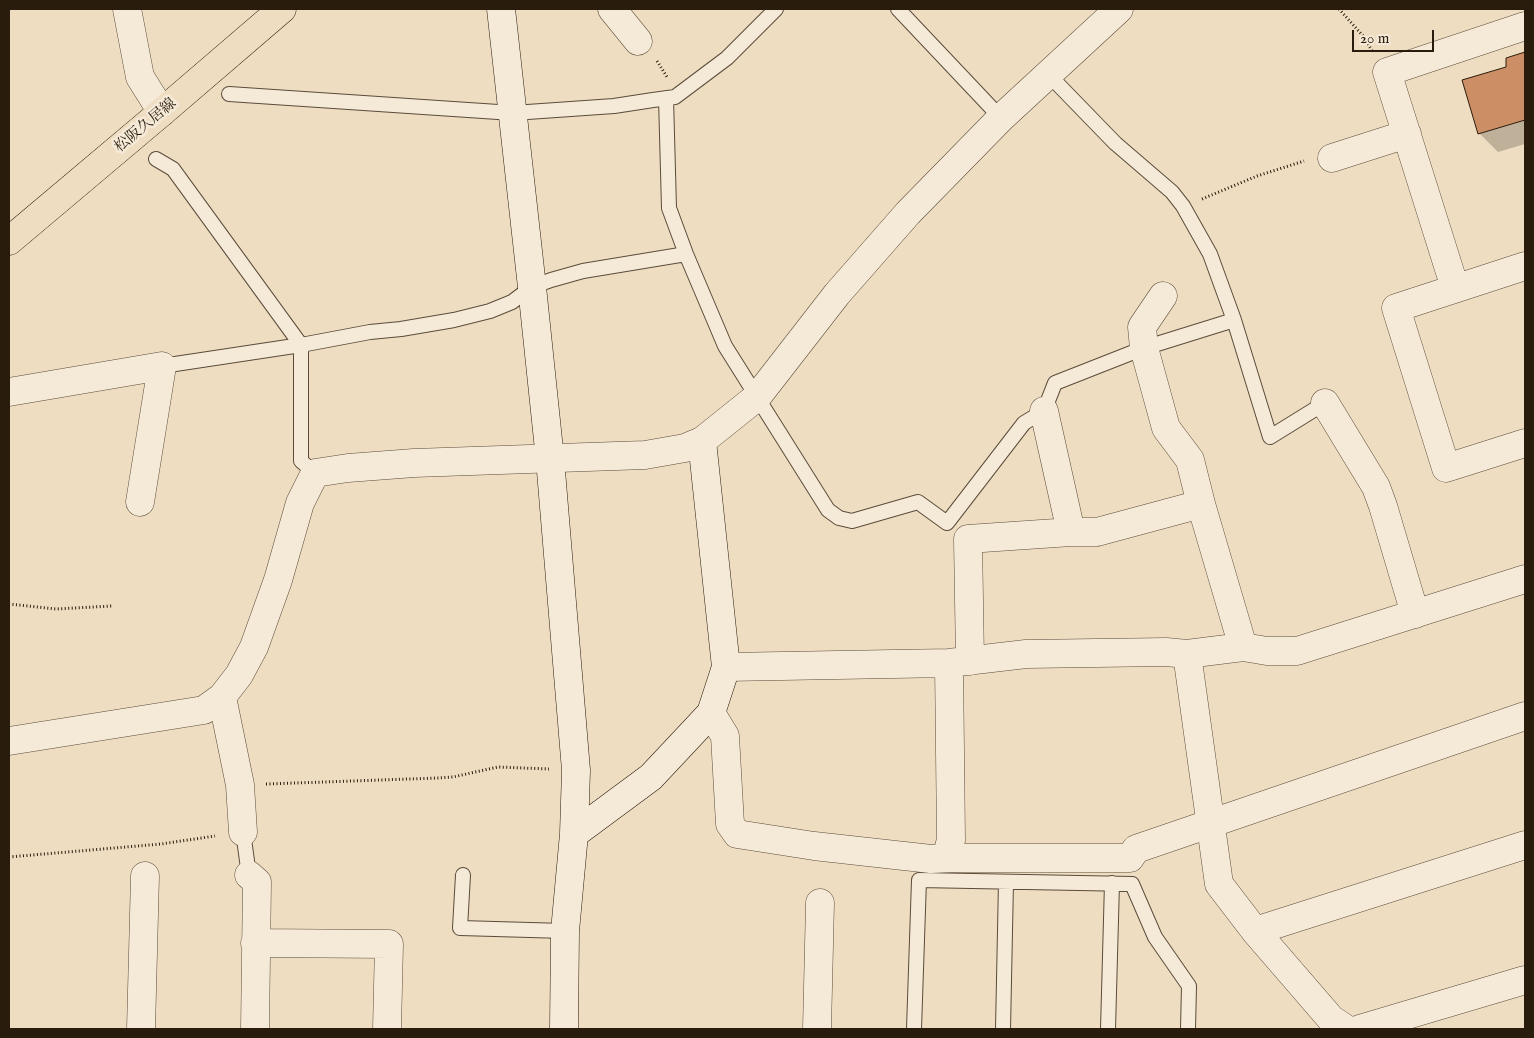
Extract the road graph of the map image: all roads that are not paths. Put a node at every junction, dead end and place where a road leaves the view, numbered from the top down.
1 (127, 9) edge
2 (282, 9) edge
3 (501, 9) edge
4 (612, 9) edge
5 (776, 9) edge
6 (898, 9) edge
7 (1119, 9) edge
8 (1525, 26) edge
9 (638, 42) road end
10 (1048, 74) junction
11 (229, 94) dead end
12 (671, 97) junction
13 (162, 112) junction
14 (513, 113) junction
15 (1001, 118) junction
16 (1407, 134) junction
17 (156, 158) dead end
18 (1332, 158) road end
19 (9, 241) edge
20 (686, 254) junction
21 (1525, 266) edge
22 (532, 287) junction
23 (1455, 288) junction
24 (1163, 296) dead end
25 (1234, 320) junction
26 (301, 345) junction
27 (1144, 348) junction
28 (162, 366) junction
29 (9, 392) edge
30 (756, 397) junction
31 (1325, 403) joint
32 (1044, 411) junction
33 (702, 441) junction
34 (1525, 443) edge
35 (550, 459) junction
36 (315, 473) junction
37 (140, 502) dead end
38 (1201, 504) junction
39 (1072, 532) junction
40 (1525, 579) edge
41 (1415, 614) junction
42 (1243, 647) junction
43 (1187, 654) junction
44 (959, 662) junction
45 (726, 667) junction
46 (222, 697) junction
47 (711, 713) junction
48 (1525, 716) edge
49 (9, 741) edge
50 (1210, 822) junction
51 (243, 832) joint
52 (574, 834) junction
53 (1525, 845) edge
54 (946, 858) junction
55 (249, 875) joint
56 (463, 875) dead end
57 (145, 876) dead end
58 (1006, 882) junction
59 (1112, 883) junction
60 (820, 903) dead end
61 (565, 931) junction
62 (1255, 931) junction
63 (255, 943) junction
64 (1525, 980) edge
65 (141, 1029) edge
66 (254, 1029) edge
67 (387, 1029) edge
68 (564, 1029) edge
69 (817, 1029) edge
70 (914, 1029) edge
71 (1003, 1029) edge
72 (1108, 1029) edge
73 (1188, 1029) edge
74 (1346, 1029) edge
75 (1360, 1029) edge

1 - 13 street
2 - 13 main road, 松阪久居線
3 - 14 street
4 - 9 street
5 - 12 lane
6 - 15 lane
7 - 10 street
8 - 16 street
10 - 15 street
10 - 25 lane
11 - 14 lane
12 - 14 lane
12 - 20 lane
13 - 19 main road, 松阪久居線
14 - 22 street
15 - 30 street
16 - 18 street
16 - 23 street
17 - 26 lane
20 - 22 lane
20 - 30 lane
21 - 23 street
22 - 26 lane
22 - 35 street
23 - 34 street
24 - 27 street
25 - 27 lane
25 - 31 lane
26 - 28 lane
26 - 36 lane
27 - 32 lane
27 - 38 street
28 - 29 street
28 - 37 street
30 - 32 lane
30 - 33 street
31 - 41 street
32 - 39 street
33 - 35 street
33 - 45 street
35 - 36 street
35 - 52 street
36 - 46 street
38 - 39 street
38 - 42 street
39 - 44 street
40 - 41 street
41 - 42 street
42 - 43 street
43 - 44 street
43 - 50 street
44 - 45 street
44 - 54 street
45 - 47 street
46 - 49 street
46 - 51 street
47 - 52 street
47 - 54 street
48 - 50 street
50 - 54 street
50 - 62 street
51 - 55 lane
52 - 61 street
53 - 62 street
55 - 63 street
56 - 61 lane
57 - 65 street
58 - 59 lane
58 - 70 lane
58 - 71 lane
59 - 72 lane
59 - 73 lane
60 - 69 street
61 - 68 street
62 - 74 street
63 - 66 street
63 - 67 street
64 - 75 street

